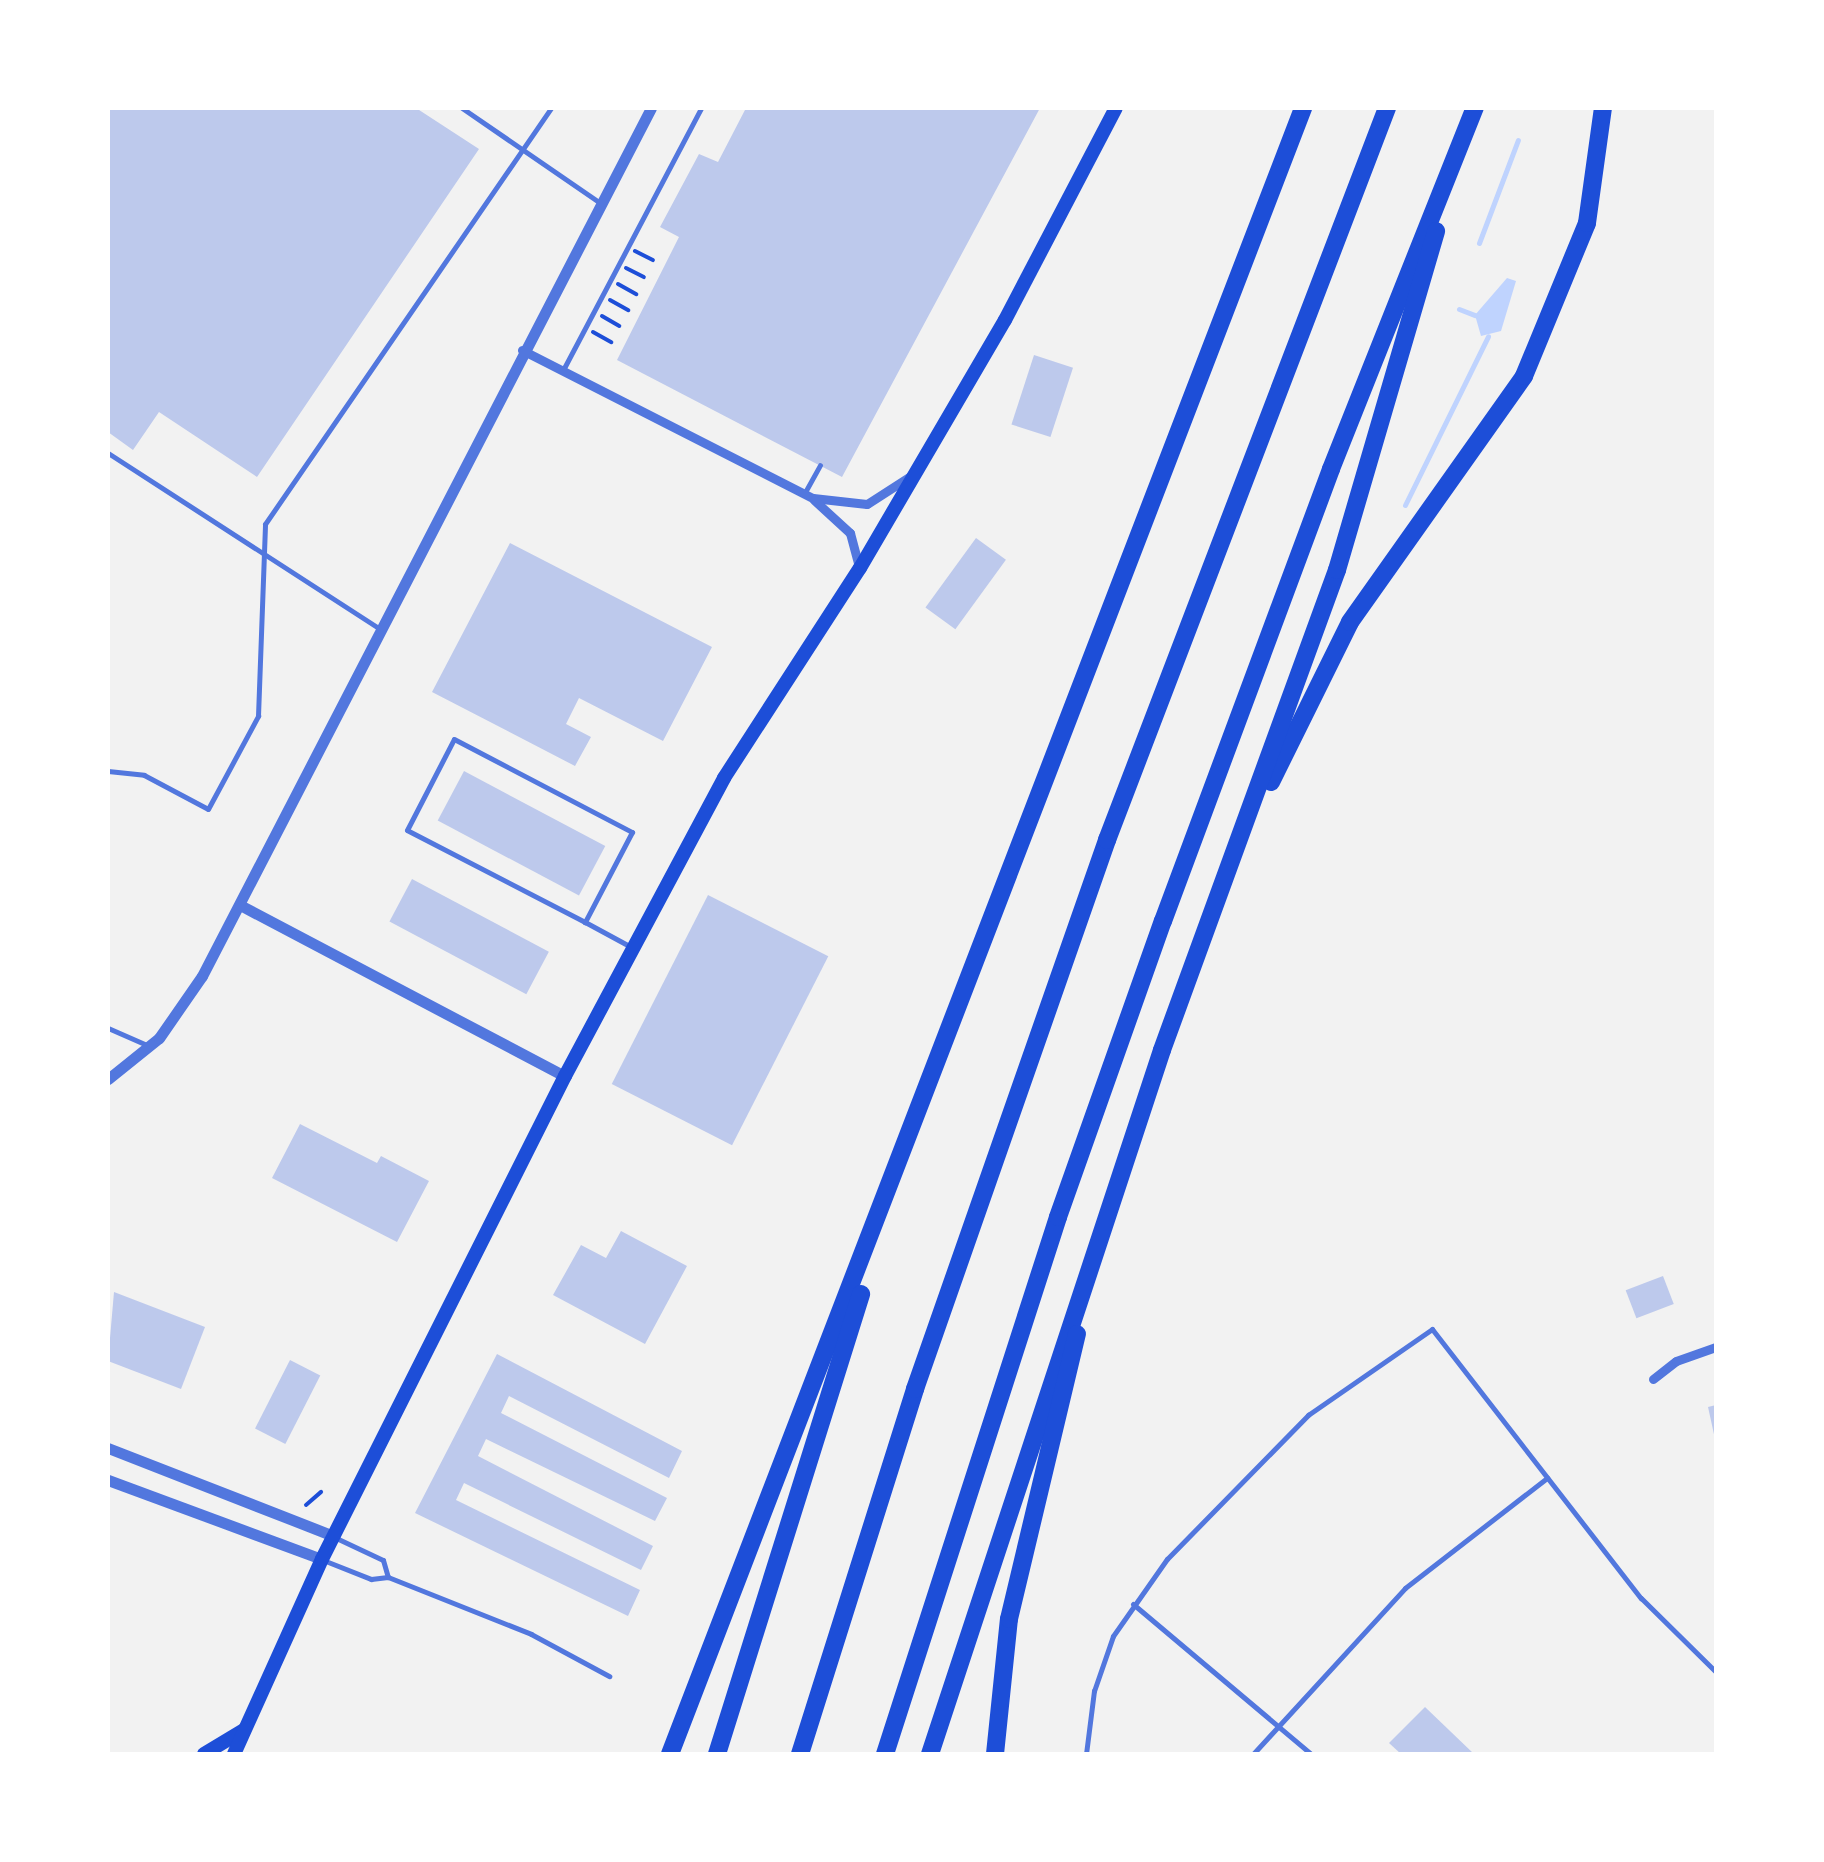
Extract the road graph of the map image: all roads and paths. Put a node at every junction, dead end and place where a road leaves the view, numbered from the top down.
1 (462, 108) edge
2 (551, 108) edge
3 (651, 108) edge
4 (701, 108) edge
5 (1116, 108) edge
6 (1303, 108) edge
7 (1387, 108) edge
8 (1475, 108) edge
9 (1603, 108) edge
10 (1464, 134) junction
11 (522, 149) junction
12 (601, 204) junction
13 (628, 247) junction
14 (653, 260) dead end
15 (618, 264) junction
16 (644, 278) dead end
17 (610, 280) junction
18 (636, 294) dead end
19 (602, 296) junction
20 (628, 310) dead end
21 (594, 312) junction
22 (619, 326) dead end
23 (585, 328) junction
24 (611, 342) dead end
25 (522, 350) junction
26 (563, 370) junction
27 (108, 453) edge
28 (820, 465) dead end
29 (918, 471) junction
30 (808, 496) junction
31 (261, 556) junction
32 (860, 568) junction
33 (380, 629) junction
34 (108, 770) edge
35 (1231, 863) junction
36 (240, 905) junction
37 (585, 922) junction
38 (633, 948) junction
39 (108, 1028) edge
40 (150, 1046) junction
41 (565, 1076) junction
42 (108, 1079) edge
43 (906, 1150) junction
44 (1106, 1217) junction
45 (1716, 1347) edge
46 (1653, 1379) dead end
47 (108, 1448) edge
48 (1547, 1478) junction
49 (108, 1480) edge
50 (321, 1492) dead end
51 (306, 1505) dead end
52 (334, 1536) junction
53 (322, 1559) junction
54 (388, 1577) junction
55 (1133, 1604) junction
56 (1716, 1672) edge
57 (609, 1676) dead end
58 (1276, 1723) junction
59 (244, 1729) junction
60 (204, 1754) edge
61 (234, 1754) edge
62 (670, 1754) edge
63 (717, 1754) edge
64 (800, 1754) edge
65 (885, 1754) edge
66 (930, 1754) edge
67 (995, 1754) edge
68 (1086, 1754) edge
69 (1253, 1754) edge
70 (1311, 1754) edge

1 - 11 lane
2 - 11 lane
3 - 12 street
4 - 13 lane
5 - 29 main road
6 - 43 highway
7 - 64 highway
8 - 10 highway
9 - 35 highway
10 - 35 highway
10 - 65 highway
11 - 12 lane
11 - 31 lane
12 - 25 street
13 - 14 path
13 - 15 lane
15 - 16 path
15 - 17 lane
17 - 18 path
17 - 19 lane
19 - 20 path
19 - 21 lane
21 - 22 path
21 - 23 lane
23 - 24 path
23 - 26 lane
25 - 26 street
25 - 33 street
26 - 30 street
27 - 31 lane
28 - 30 lane
29 - 30 street
29 - 32 main road
30 - 32 street
31 - 33 lane
31 - 34 lane
32 - 38 main road
33 - 36 street
35 - 44 highway
36 - 40 street
36 - 41 street
37 - 37 lane
37 - 38 lane
38 - 41 main road
39 - 40 lane
40 - 42 street
41 - 52 main road
43 - 62 highway
43 - 63 highway
44 - 66 highway
44 - 67 highway
45 - 46 street
47 - 52 street
48 - 55 lane
48 - 56 lane
48 - 58 lane
49 - 53 street
50 - 51 path
52 - 53 main road
52 - 54 lane
53 - 54 lane
53 - 59 main road
54 - 57 lane
55 - 58 lane
55 - 68 lane
58 - 69 lane
58 - 70 lane
59 - 60 main road
59 - 61 main road

